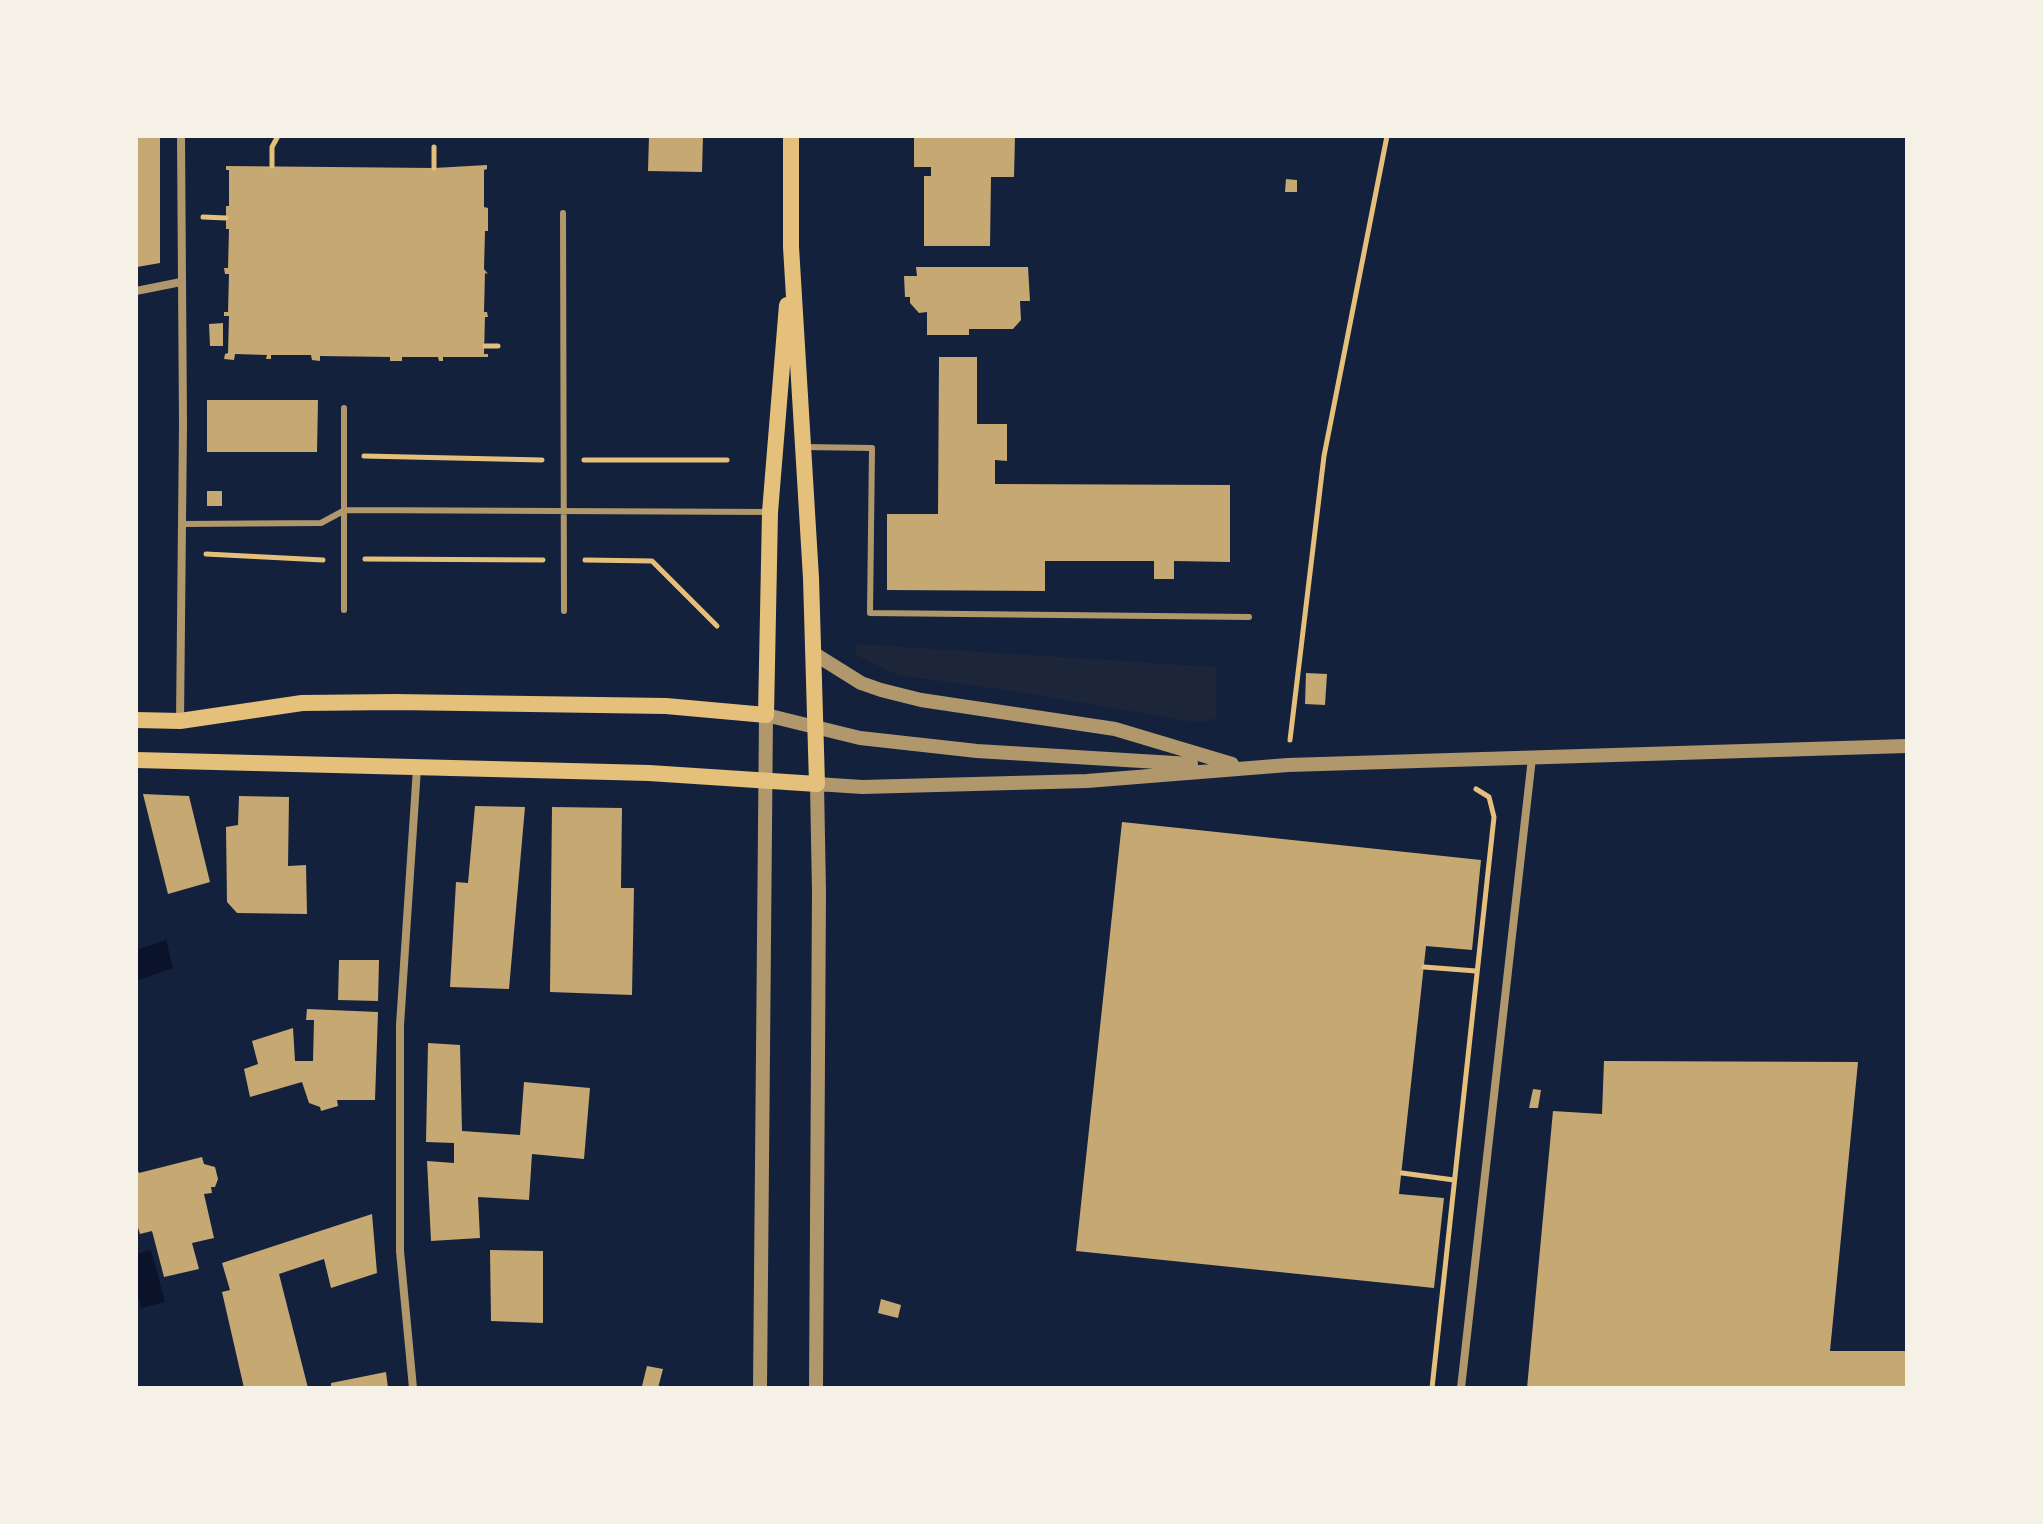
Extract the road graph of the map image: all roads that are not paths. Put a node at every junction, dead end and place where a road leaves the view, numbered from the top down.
1 (181, 136) edge
2 (791, 136) edge
3 (563, 213) dead end
4 (791, 247) junction
5 (181, 282) junction
6 (136, 291) edge
7 (344, 408) dead end
8 (804, 447) junction
9 (345, 510) junction
10 (564, 511) junction
11 (770, 512) junction
12 (181, 524) junction
13 (344, 610) dead end
14 (564, 611) dead end
15 (1249, 617) dead end
16 (813, 653) junction
17 (766, 715) junction
18 (136, 720) edge
19 (180, 721) junction
20 (815, 728) junction
21 (1907, 746) edge
22 (1532, 758) junction
23 (136, 760) edge
24 (417, 767) junction
25 (1240, 767) junction
26 (765, 780) junction
27 (817, 784) junction
28 (413, 1388) edge
29 (760, 1388) edge
30 (816, 1388) edge
31 (1461, 1388) edge

1 - 5 street
2 - 4 main road
3 - 10 lane
4 - 8 main road
4 - 11 main road
5 - 6 street
5 - 12 street
7 - 9 lane
8 - 15 lane
8 - 16 main road
9 - 10 lane
9 - 12 lane
9 - 13 lane
10 - 11 lane
10 - 14 lane
11 - 17 main road
12 - 19 street
16 - 20 main road
16 - 25 street
17 - 19 main road
17 - 20 street
17 - 26 street
18 - 19 main road
20 - 25 street
20 - 27 main road
21 - 22 street
22 - 25 street
22 - 31 street
23 - 24 main road
24 - 26 main road
24 - 28 street
25 - 27 street
26 - 27 main road
26 - 29 street
27 - 30 street

